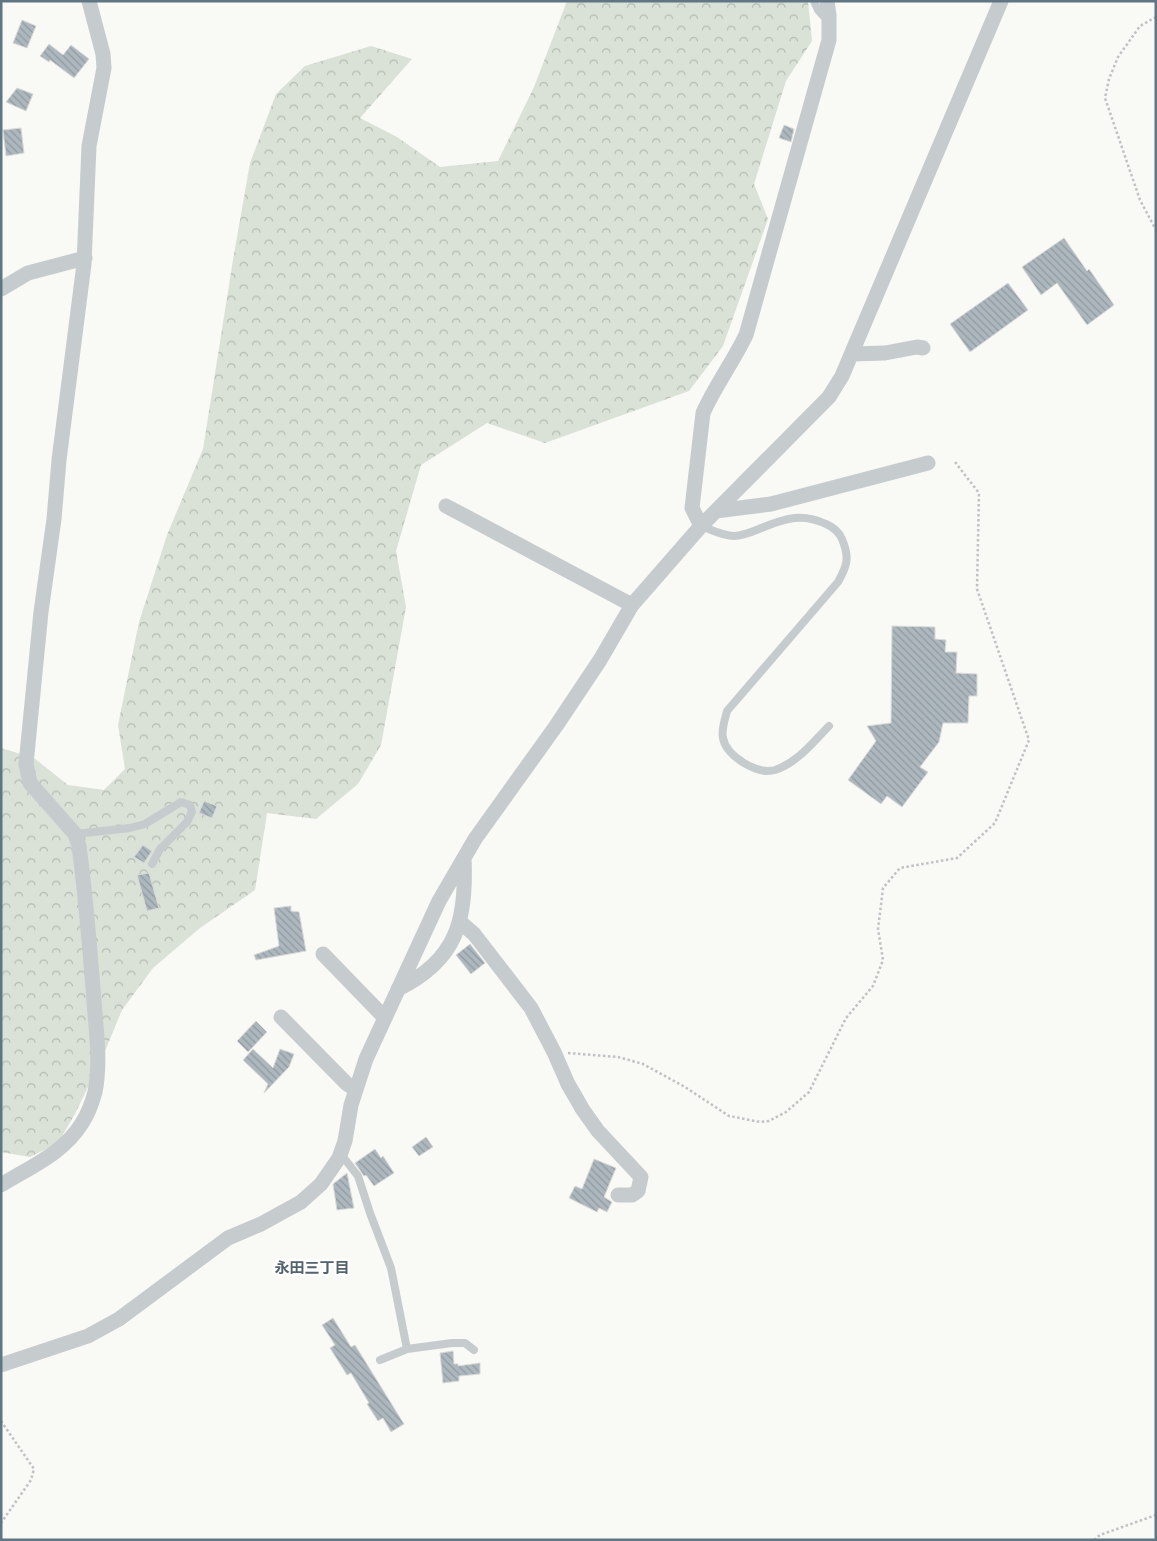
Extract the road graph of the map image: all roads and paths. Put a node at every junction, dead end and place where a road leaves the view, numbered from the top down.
1 (89, 1) edge
2 (814, 1) edge
3 (827, 1) edge
4 (1001, 1) edge
5 (1156, 17) edge
6 (829, 22) junction
7 (1156, 230) edge
8 (85, 258) junction
9 (1, 289) edge
10 (923, 348) dead end
11 (852, 354) junction
12 (955, 462) dead end
13 (928, 463) dead end
14 (446, 506) dead end
15 (716, 511) junction
16 (701, 526) junction
17 (632, 605) junction
18 (829, 726) dead end
19 (75, 834) junction
20 (464, 858) junction
21 (152, 864) dead end
22 (460, 922) junction
23 (323, 954) dead end
24 (398, 989) junction
25 (281, 1017) dead end
26 (384, 1018) junction
27 (554, 1052) junction
28 (355, 1089) junction
29 (340, 1153) junction
30 (1, 1184) edge
31 (618, 1195) dead end
32 (407, 1349) junction
33 (474, 1350) dead end
34 (380, 1360) dead end
35 (1, 1365) edge
36 (1, 1421) edge
37 (1156, 1515) edge
38 (1, 1523) edge
39 (1094, 1540) edge

1 - 8 street
2 - 6 lane
3 - 6 street
4 - 11 street
5 - 7 path
6 - 16 street
8 - 9 street
8 - 19 street
10 - 11 street
11 - 15 street
12 - 27 path
13 - 15 street
14 - 17 street
15 - 16 street
16 - 17 street
16 - 18 lane
17 - 20 street
19 - 21 lane
19 - 30 street
20 - 22 street
20 - 24 street
22 - 24 street
22 - 27 street
23 - 26 street
24 - 26 street
25 - 28 street
26 - 28 street
27 - 31 street
28 - 29 street
29 - 32 lane
29 - 35 street
32 - 33 lane
32 - 34 lane
36 - 38 path
37 - 39 path

